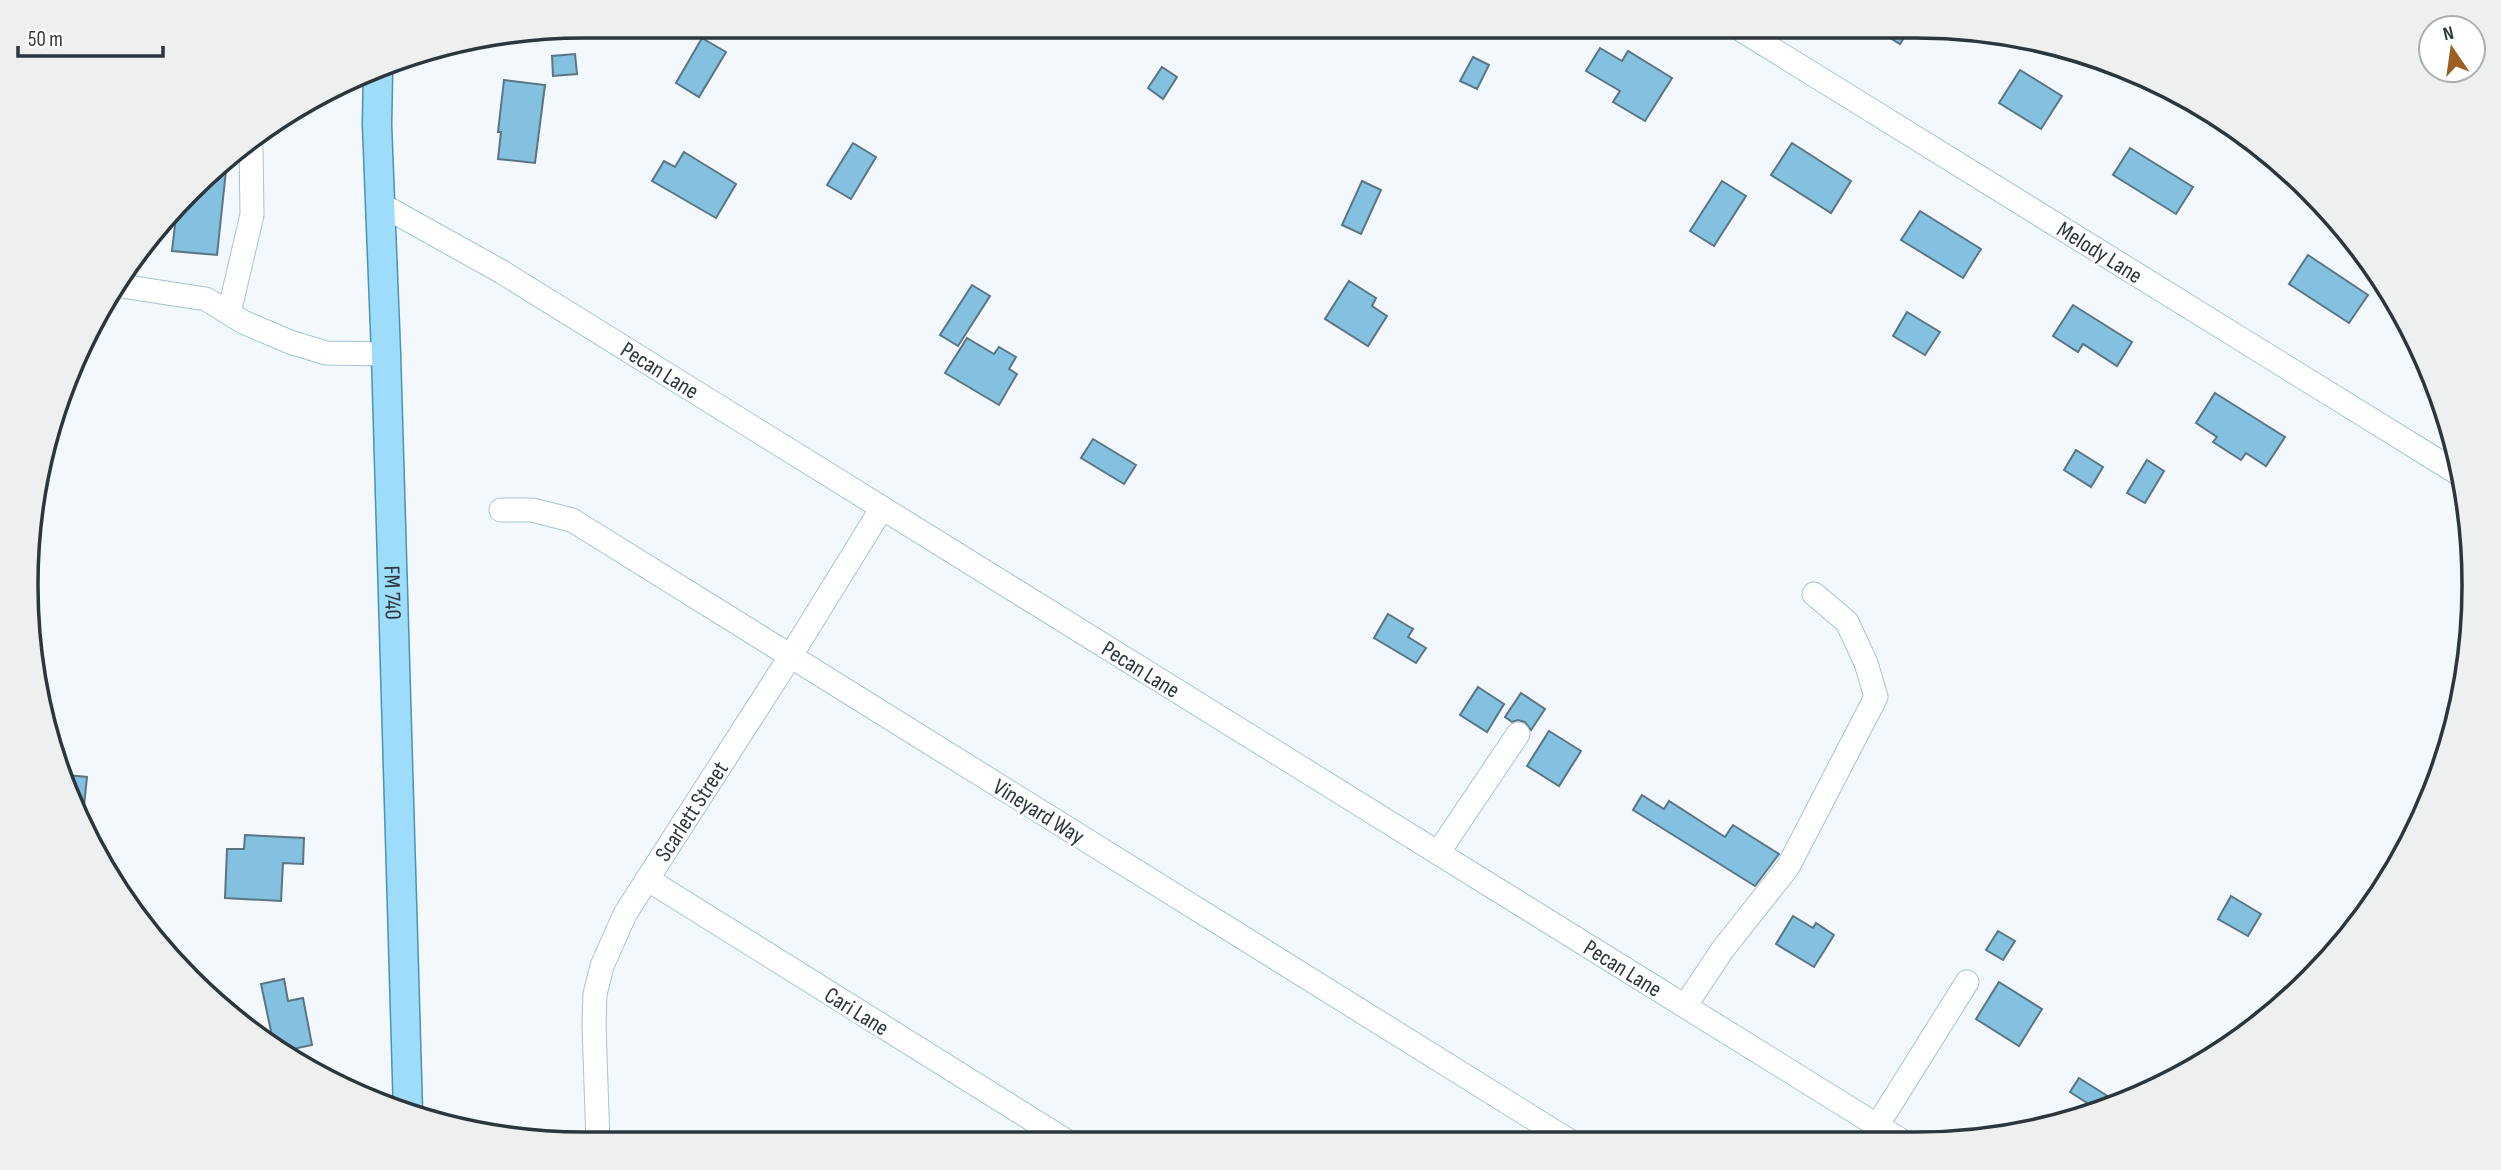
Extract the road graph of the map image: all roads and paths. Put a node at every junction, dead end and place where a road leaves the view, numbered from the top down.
1 (1754, 38) edge
2 (378, 79) edge
3 (251, 152) edge
4 (380, 204) junction
5 (127, 287) edge
6 (229, 313) junction
7 (386, 354) junction
8 (2450, 468) edge
9 (882, 508) junction
10 (501, 510) dead end
11 (1814, 594) dead end
12 (790, 657) junction
13 (1518, 734) dead end
14 (1438, 853) junction
15 (647, 879) junction
16 (1968, 982) dead end
17 (1685, 1006) junction
18 (408, 1102) edge
19 (1877, 1126) junction
20 (598, 1132) edge
21 (1052, 1132) edge
22 (1555, 1132) edge
23 (1887, 1132) edge

1 - 8 street, Melody Lane
2 - 4 main road, FM 740 / FM 740
3 - 6 street
4 - 7 main road, FM 740 / FM 740
4 - 9 street, Pecan Lane
5 - 6 street
6 - 7 street
7 - 18 main road, FM 740 / FM 740
9 - 12 street, Scarlett Street
9 - 14 street, Pecan Lane
10 - 12 street, Vineyard Way
11 - 17 street
12 - 15 street, Scarlett Street
12 - 22 street, Vineyard Way
13 - 14 street
14 - 17 street, Pecan Lane
15 - 20 street, Scarlett Street
15 - 21 street, Cari Lane
16 - 19 street
17 - 19 street, Pecan Lane
19 - 23 street, Pecan Lane

